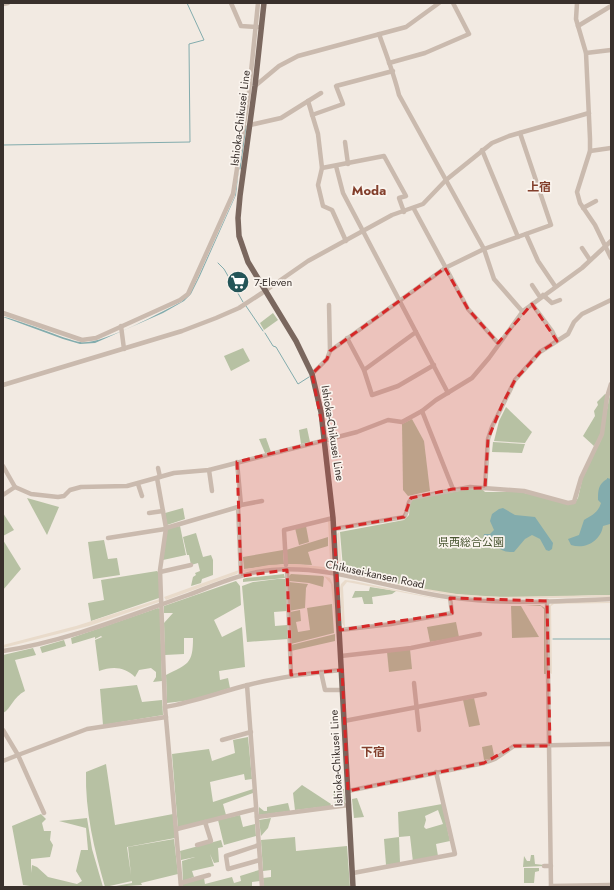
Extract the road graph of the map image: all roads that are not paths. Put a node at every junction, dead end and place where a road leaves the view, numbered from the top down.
1 (8, 3) edge
2 (231, 3) edge
3 (258, 3) edge
4 (264, 3) edge
5 (439, 3) edge
6 (453, 3) edge
7 (576, 3) edge
8 (3, 4) edge
9 (611, 6) edge
10 (578, 26) junction
11 (259, 27) junction
12 (379, 34) junction
13 (611, 50) edge
14 (586, 53) junction
15 (389, 63) junction
16 (393, 71) junction
17 (255, 86) junction
18 (251, 93) junction
19 (321, 93) dead end
20 (308, 101) junction
21 (589, 113) junction
22 (312, 115) junction
23 (250, 125) junction
24 (520, 133) junction
25 (346, 142) dead end
26 (611, 148) edge
27 (482, 150) junction
28 (590, 151) junction
29 (348, 164) junction
30 (336, 166) junction
31 (322, 168) junction
32 (446, 180) junction
33 (596, 201) dead end
34 (583, 208) junction
35 (414, 209) junction
36 (404, 212) junction
37 (364, 232) junction
38 (526, 234) junction
39 (518, 238) junction
40 (346, 241) junction
41 (611, 241) edge
42 (605, 246) junction
43 (582, 248) dead end
44 (484, 249) junction
45 (611, 258) edge
46 (545, 260) dead end
47 (590, 260) junction
48 (540, 263) junction
49 (445, 268) junction
50 (532, 284) dead end
51 (555, 286) junction
52 (265, 292) junction
53 (542, 296) junction
54 (560, 300) dead end
55 (611, 300) edge
56 (400, 301) junction
57 (532, 304) junction
58 (329, 305) dead end
59 (522, 312) junction
60 (3, 313) edge
61 (122, 326) junction
62 (416, 332) junction
63 (347, 338) junction
64 (557, 341) junction
65 (498, 343) junction
66 (124, 349) junction
67 (330, 351) junction
68 (434, 365) junction
69 (364, 370) junction
70 (312, 374) junction
71 (611, 384) edge
72 (3, 385) edge
73 (448, 393) junction
74 (422, 411) junction
75 (325, 440) junction
76 (237, 462) junction
77 (3, 466) edge
78 (158, 468) dead end
79 (210, 470) junction
80 (159, 478) junction
81 (138, 484) junction
82 (15, 487) junction
83 (485, 488) junction
84 (453, 489) junction
85 (212, 491) dead end
86 (3, 495) edge
87 (142, 496) dead end
88 (262, 501) dead end
89 (240, 506) junction
90 (163, 511) junction
91 (149, 513) dead end
92 (333, 518) junction
93 (166, 528) junction
94 (334, 529) junction
95 (108, 538) dead end
96 (191, 565) dead end
97 (287, 568) junction
98 (160, 572) junction
99 (336, 574) junction
100 (241, 576) junction
101 (450, 598) junction
102 (611, 599) edge
103 (547, 600) junction
104 (162, 604) junction
105 (340, 630) junction
106 (480, 634) dead end
107 (3, 652) edge
108 (341, 656) junction
109 (342, 670) junction
110 (321, 672) junction
111 (291, 675) junction
112 (414, 683) dead end
113 (247, 685) junction
114 (342, 690) junction
115 (485, 694) dead end
116 (165, 707) junction
117 (417, 707) junction
118 (166, 717) junction
119 (344, 721) junction
120 (3, 730) edge
121 (419, 730) dead end
122 (251, 732) junction
123 (222, 740) dead end
124 (611, 744) edge
125 (550, 746) junction
126 (18, 755) junction
127 (3, 761) edge
128 (436, 772) junction
129 (348, 791) junction
130 (349, 806) junction
131 (256, 809) junction
132 (44, 813) dead end
133 (257, 817) junction
134 (206, 822) junction
135 (177, 829) junction
136 (197, 845) dead end
137 (259, 845) junction
138 (260, 860) junction
139 (544, 866) dead end
140 (551, 866) junction
141 (353, 873) junction
142 (210, 875) dead end
143 (181, 885) edge
144 (611, 885) edge
145 (551, 886) edge
146 (262, 887) edge
147 (353, 887) edge

1 - 8 street
2 - 11 street
3 - 11 street
4 - 11 main road, Ishioka-Chikusei Line
5 - 12 street
6 - 15 street
7 - 10 street
9 - 10 street
10 - 14 street
11 - 17 main road, Ishioka-Chikusei Line
11 - 18 street
12 - 15 street
12 - 17 street
13 - 14 street
14 - 21 street
15 - 16 street
16 - 22 street
16 - 32 street
17 - 18 main road, Ishioka-Chikusei Line
18 - 23 main road, Ishioka-Chikusei Line
18 - 61 street
19 - 20 street
20 - 22 street
20 - 23 street
21 - 24 street
21 - 28 street
22 - 31 street
23 - 52 main road, Ishioka-Chikusei Line
24 - 27 street
24 - 38 street
25 - 29 street
26 - 28 street
27 - 32 street
27 - 39 street
28 - 34 street
29 - 30 street
29 - 36 street
30 - 31 street
30 - 37 street
31 - 40 street
32 - 35 street
32 - 44 street
33 - 34 street
34 - 42 street
35 - 36 street
35 - 49 street
36 - 37 street
37 - 40 street
37 - 56 street
38 - 39 street
38 - 48 street
39 - 44 street
40 - 52 street
41 - 42 street
42 - 45 street
42 - 47 street
43 - 47 street
44 - 49 street
44 - 59 street
46 - 48 street
47 - 51 street
48 - 51 street
49 - 56 street
49 - 65 street
50 - 53 street
51 - 53 street
52 - 66 street
52 - 70 main road, Ishioka-Chikusei Line
53 - 54 street
53 - 57 street
55 - 64 street
56 - 62 street
56 - 63 street
57 - 59 street
57 - 64 street
58 - 67 street
59 - 65 street
60 - 61 street
61 - 66 street
62 - 68 street
62 - 69 street
63 - 67 street
63 - 69 street
64 - 83 street
65 - 73 street
66 - 72 street
67 - 70 street
68 - 69 street
68 - 73 street
70 - 75 main road, Ishioka-Chikusei Line
71 - 83 street
73 - 74 street
74 - 75 street
74 - 84 street
75 - 76 street
75 - 92 main road, Ishioka-Chikusei Line
76 - 79 street
76 - 89 street
77 - 82 street
78 - 80 street
79 - 80 street
79 - 85 street
80 - 81 street
80 - 90 street
81 - 82 street
81 - 87 street
82 - 86 street
83 - 84 street
84 - 94 street
88 - 89 street
89 - 93 street
89 - 100 street
90 - 91 street
90 - 93 street
92 - 94 main road, Ishioka-Chikusei Line
92 - 97 street
93 - 95 street
93 - 98 street
94 - 99 main road, Ishioka-Chikusei Line
96 - 98 street
97 - 99 street, Chikusei-kansen Road
97 - 100 street, Chikusei-kansen Road
97 - 111 street
98 - 104 street
99 - 101 street, Chikusei-kansen Road
99 - 105 main road, Ishioka-Chikusei Line
100 - 104 street, Chikusei-kansen Road
101 - 103 street, Chikusei-kansen Road
101 - 105 street
102 - 103 street, Chikusei-kansen Road
103 - 125 street
104 - 107 street, Chikusei-kansen Road
104 - 116 street
105 - 108 main road, Ishioka-Chikusei Line
106 - 108 street
108 - 109 main road, Ishioka-Chikusei Line
109 - 110 street
109 - 114 main road, Ishioka-Chikusei Line
110 - 111 street
110 - 114 street
111 - 113 street
112 - 117 street
113 - 116 street
113 - 122 street
114 - 119 main road, Ishioka-Chikusei Line
115 - 117 street
116 - 118 street
117 - 119 street
117 - 121 street
118 - 126 street
118 - 135 street
119 - 129 main road, Ishioka-Chikusei Line
120 - 126 street
122 - 123 street
122 - 131 street
124 - 125 street
125 - 128 street
125 - 140 street
126 - 127 street
126 - 132 street
128 - 129 street
128 - 141 street
129 - 130 main road, Ishioka-Chikusei Line
130 - 133 street
130 - 141 main road, Ishioka-Chikusei Line
131 - 133 street
131 - 134 street
133 - 137 street
134 - 135 street
134 - 136 street
135 - 143 street
137 - 138 street
137 - 138 street
138 - 146 street
139 - 140 street
140 - 145 street
141 - 147 main road, Ishioka-Chikusei Line
142 - 143 street
144 - 145 street

